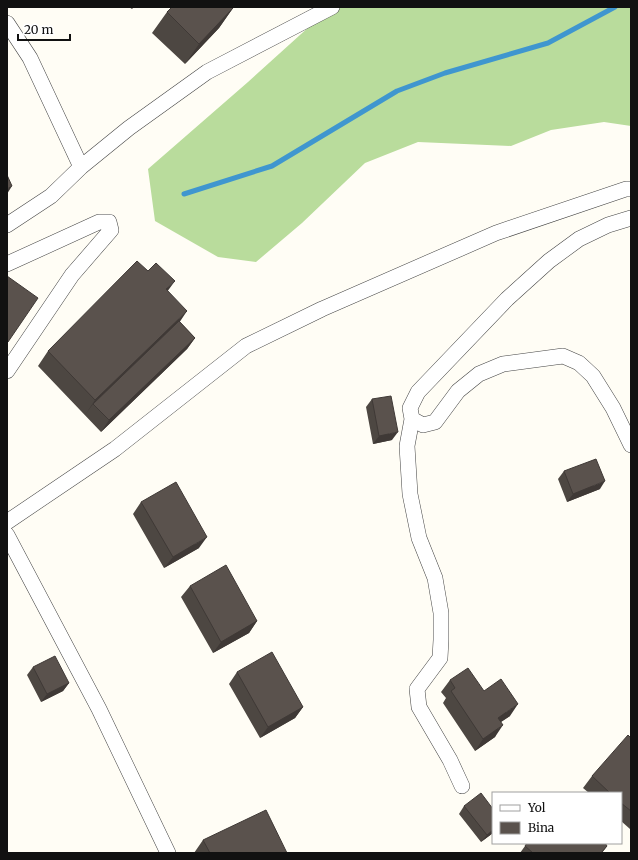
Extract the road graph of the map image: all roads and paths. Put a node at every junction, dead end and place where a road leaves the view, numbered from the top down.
1 (332, 7) edge
2 (7, 23) edge
3 (81, 167) junction
4 (631, 189) edge
5 (631, 218) edge
6 (7, 225) edge
7 (7, 264) edge
8 (7, 371) edge
9 (412, 419) junction
10 (631, 445) edge
11 (7, 522) edge
12 (7, 535) edge
13 (462, 786) dead end
14 (168, 853) edge

1 - 3 street
2 - 3 street
3 - 6 street
4 - 11 street
5 - 9 street
7 - 8 street
9 - 10 street
9 - 13 street
12 - 14 street

